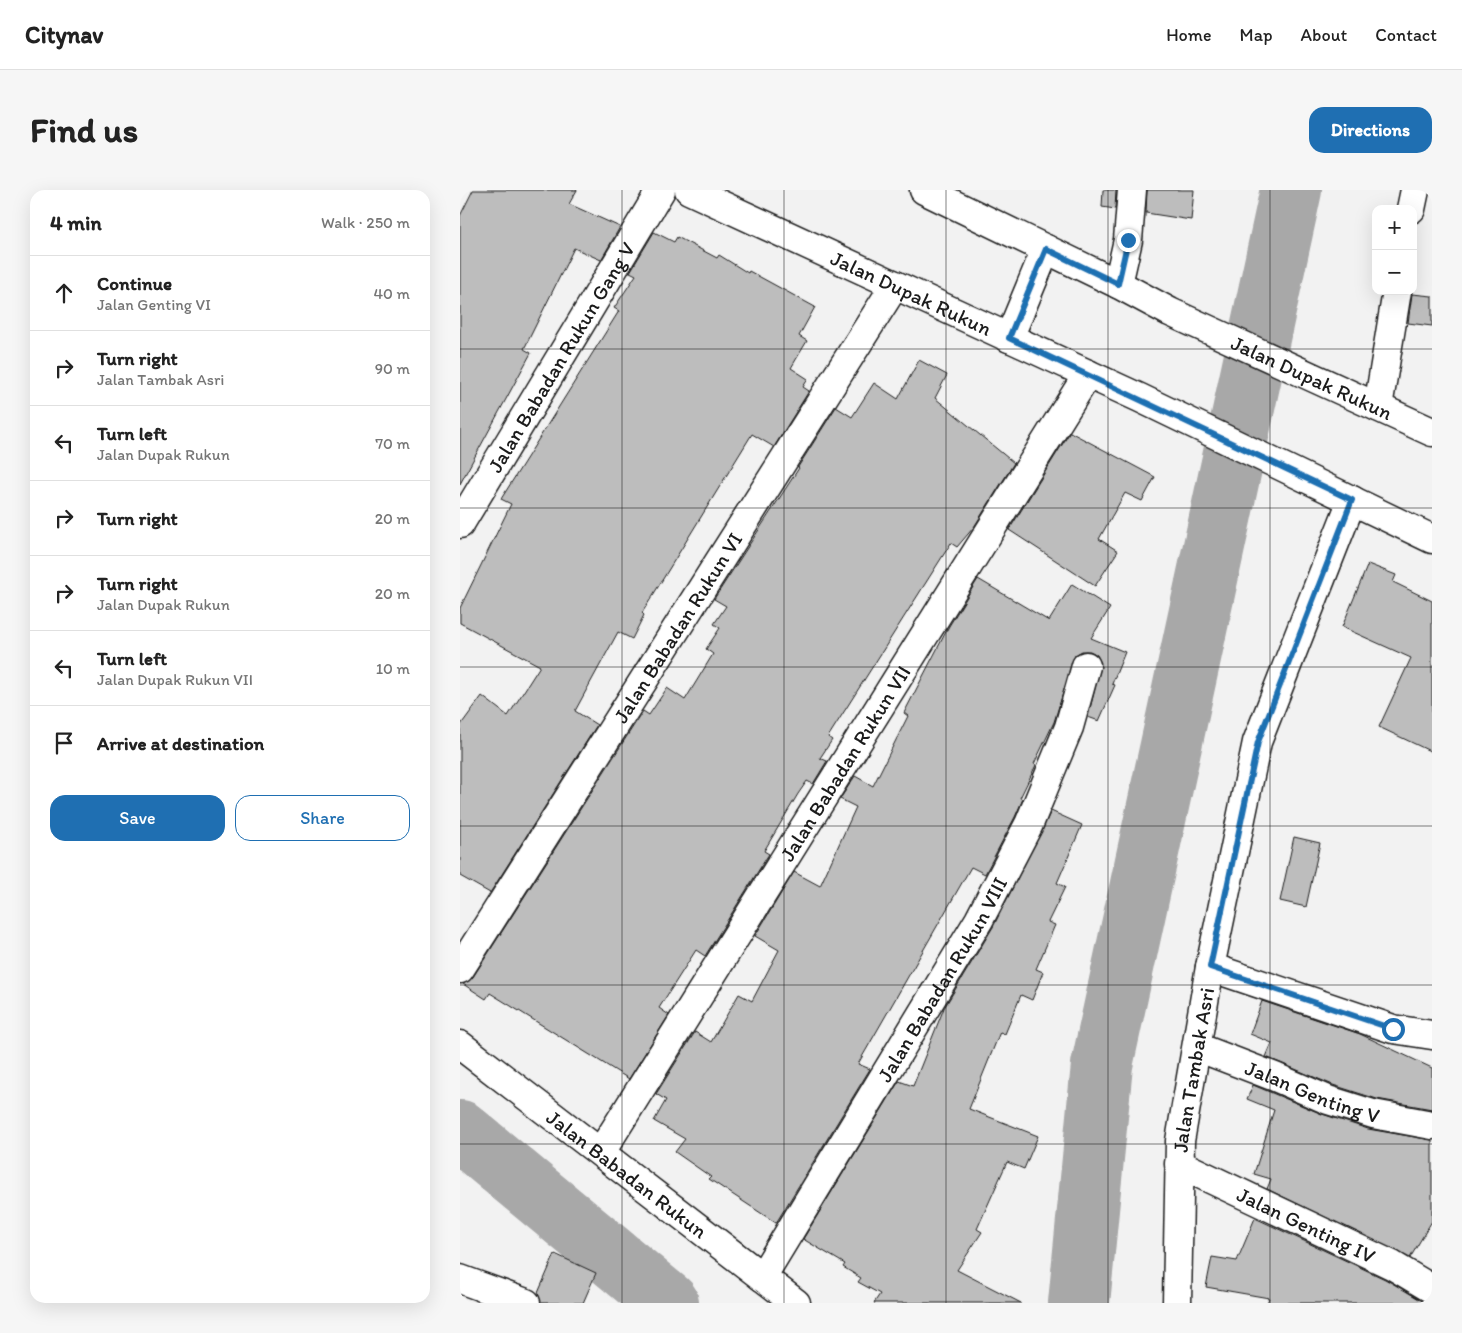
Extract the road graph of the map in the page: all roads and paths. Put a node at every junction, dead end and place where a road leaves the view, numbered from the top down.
1 (661, 190) edge
2 (689, 190) edge
3 (924, 190) edge
4 (1132, 190) edge
5 (1414, 190) edge
6 (956, 197) edge
7 (1412, 205) edge
8 (1046, 249) junction
9 (1118, 284) junction
10 (895, 285) junction
11 (1396, 295) edge
12 (1009, 338) junction
13 (1088, 374) junction
14 (1367, 402) junction
15 (1432, 432) edge
16 (1352, 500) junction
17 (460, 524) edge
18 (1432, 539) edge
19 (1086, 666) dead end
20 (1210, 967) junction
21 (460, 969) edge
22 (1432, 1035) edge
23 (460, 1044) edge
24 (1196, 1047) junction
25 (1432, 1125) edge
26 (601, 1152) junction
27 (1179, 1164) junction
28 (762, 1276) junction
29 (460, 1279) edge
30 (1432, 1289) edge
31 (1183, 1300) edge
32 (526, 1303) edge
33 (796, 1303) edge

1 - 17 street, Jalan Babadan Rukun Gang V
2 - 10 street, Jalan Dupak Rukun
3 - 6 street, Jalan Dupak Rukun
4 - 9 street
5 - 7 street
6 - 8 street, Jalan Dupak Rukun
8 - 9 street, Jalan Dupak Rukun
8 - 12 street
9 - 14 street, Jalan Dupak Rukun
10 - 12 street, Jalan Dupak Rukun
10 - 21 street, Jalan Babadan Rukun VI
11 - 14 street
12 - 13 street, Jalan Dupak Rukun
13 - 16 street, Jalan Dupak Rukun
13 - 26 street, Jalan Babadan Rukun VII
14 - 15 street, Jalan Dupak Rukun
16 - 18 street, Jalan Dupak Rukun
16 - 20 street, Jalan Tambak Asri
19 - 28 street, Jalan Babadan Rukun VIII
20 - 22 street
20 - 24 street, Jalan Tambak Asri
23 - 26 street, Jalan Babadan Rukun
24 - 25 street, Jalan Genting V
24 - 27 street, Jalan Tambak Asri
26 - 28 street, Jalan Babadan Rukun
27 - 30 street, Jalan Genting IV
27 - 31 street, Jalan Tambak Asri
28 - 33 street, Jalan Babadan Rukun
29 - 32 street

